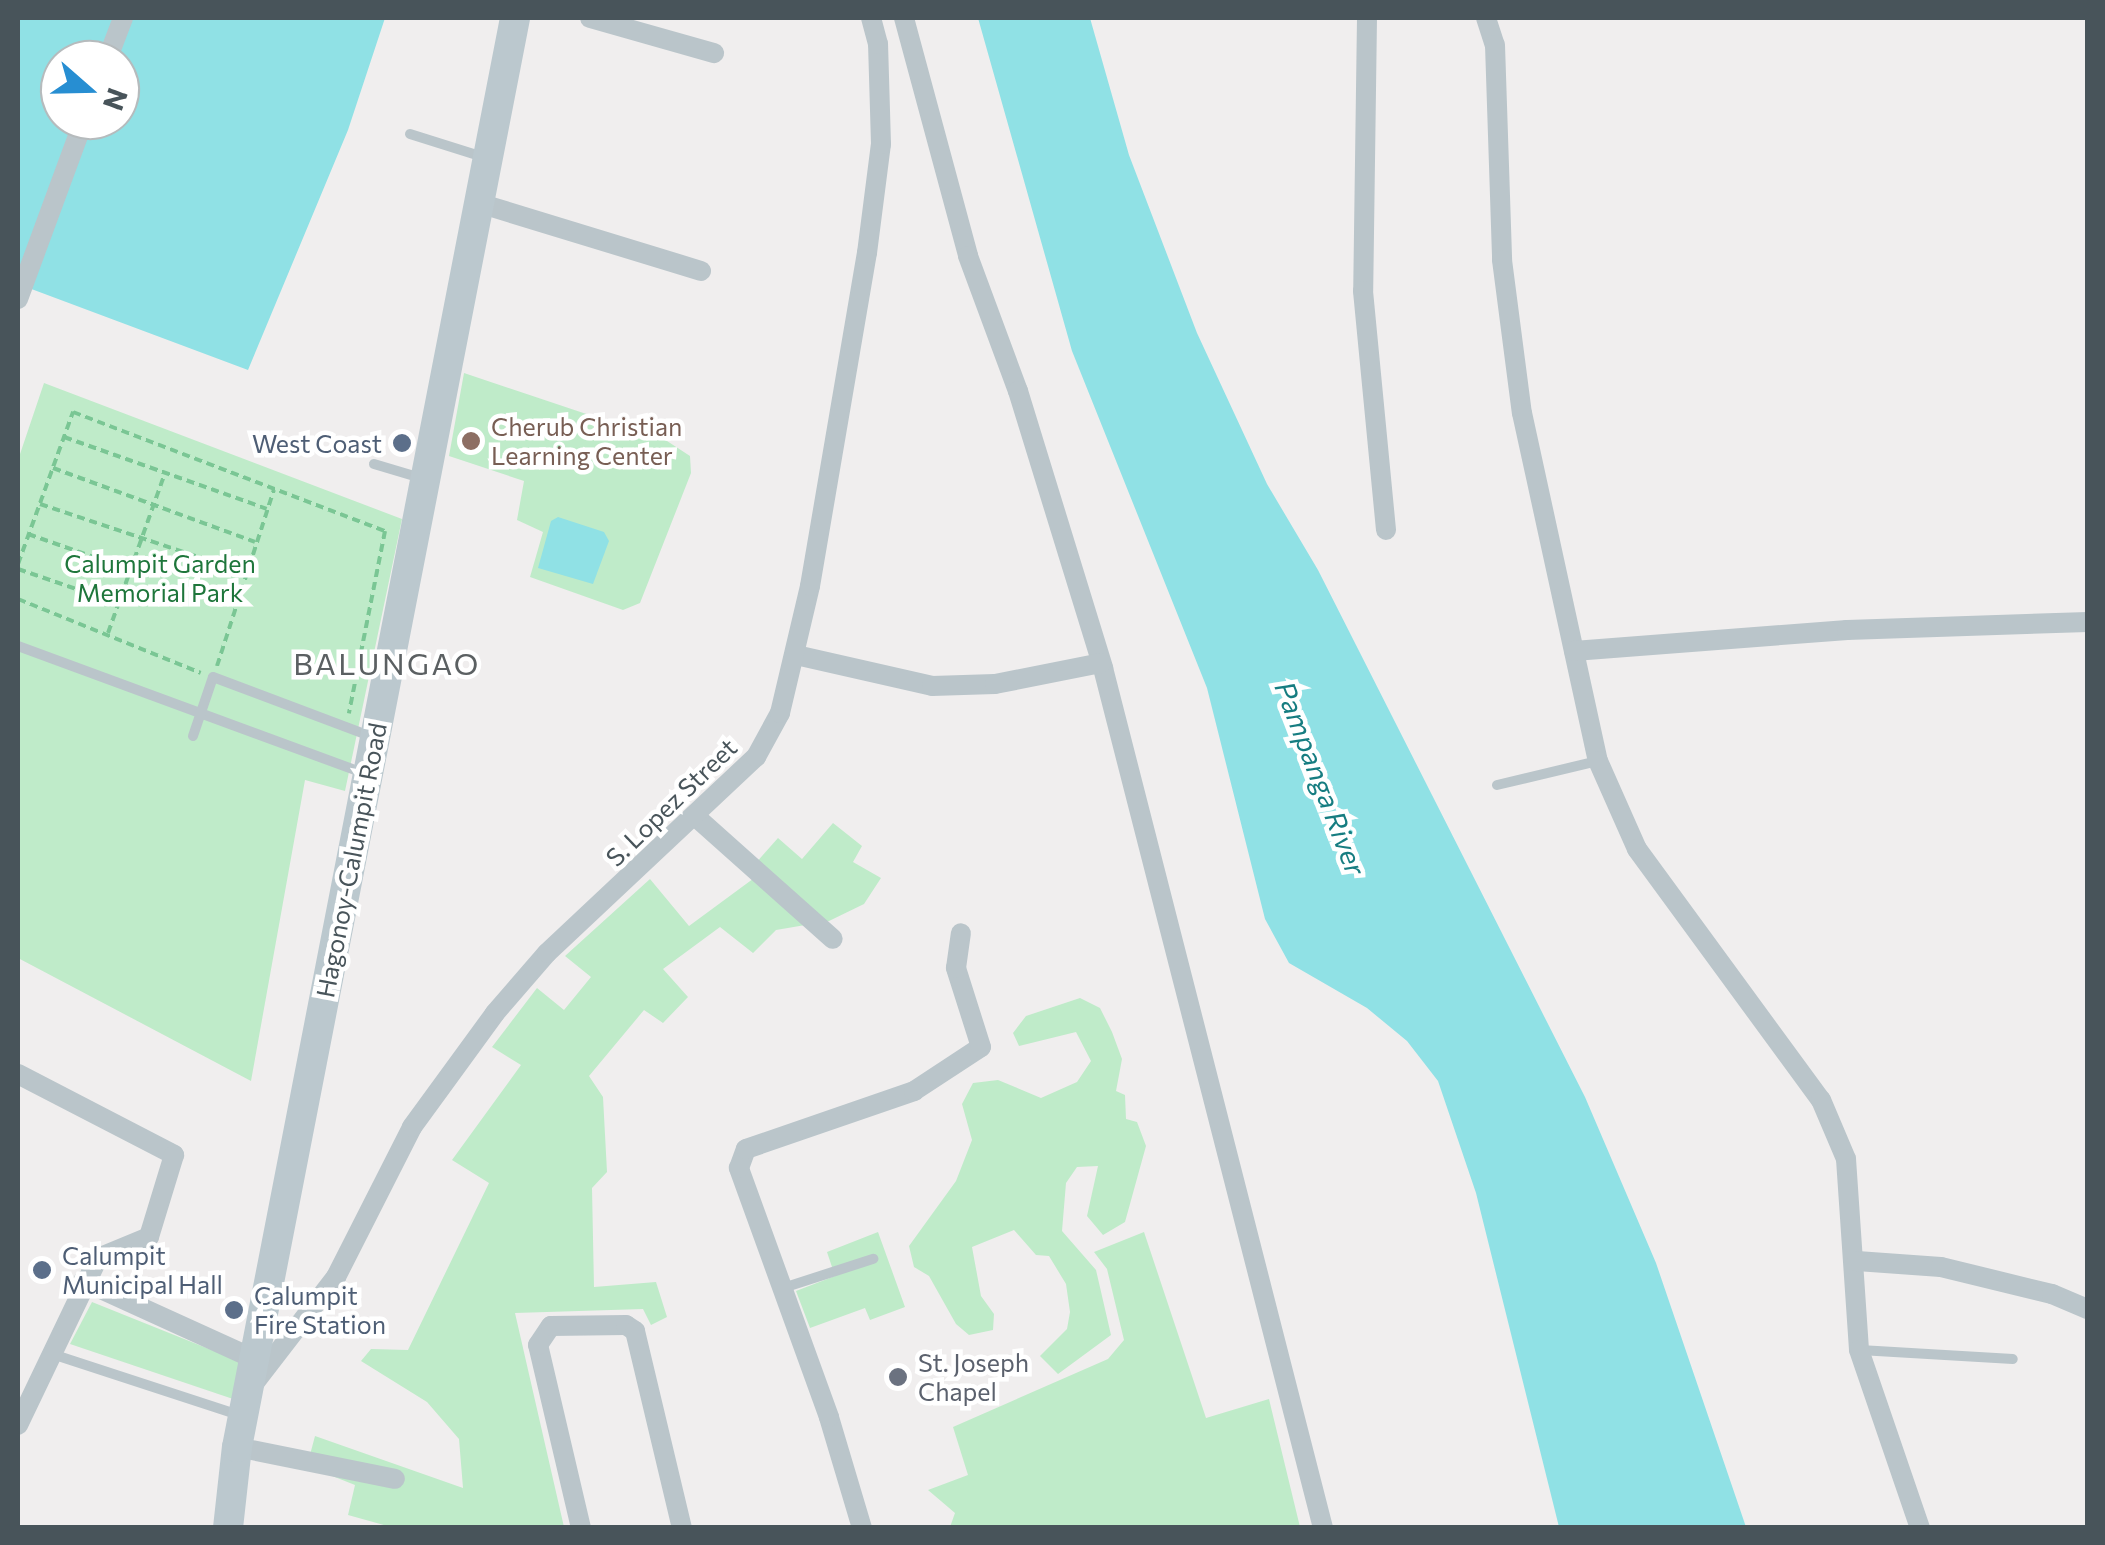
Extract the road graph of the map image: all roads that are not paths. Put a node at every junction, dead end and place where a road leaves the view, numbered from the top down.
1 (516, 18) edge
2 (590, 18) edge
3 (871, 18) edge
4 (904, 18) edge
5 (1366, 18) edge
6 (1486, 18) edge
7 (714, 54) dead end
8 (410, 134) dead end
9 (77, 140) edge
10 (492, 160) junction
11 (482, 204) junction
12 (701, 271) dead end
13 (18, 298) edge
14 (374, 464) dead end
15 (426, 479) junction
16 (1386, 530) dead end
17 (2088, 622) edge
18 (18, 646) edge
19 (1574, 651) junction
20 (796, 655) junction
21 (1101, 663) junction
22 (201, 712) junction
23 (360, 733) junction
24 (193, 736) dead end
25 (1598, 761) junction
26 (366, 774) junction
27 (1497, 785) dead end
28 (696, 817) junction
29 (961, 934) dead end
30 (833, 939) dead end
31 (18, 1074) edge
32 (873, 1259) dead end
33 (1857, 1261) junction
34 (83, 1281) junction
35 (783, 1288) junction
36 (2088, 1309) edge
37 (1859, 1350) junction
38 (48, 1352) junction
39 (2013, 1358) dead end
40 (254, 1359) junction
41 (245, 1404) junction
42 (18, 1425) edge
43 (237, 1446) junction
44 (395, 1479) dead end
45 (228, 1528) edge
46 (582, 1528) edge
47 (682, 1528) edge
48 (862, 1528) edge
49 (1322, 1528) edge
50 (1920, 1528) edge

1 - 10 main road, Hagonoy-Calumpit Road
2 - 7 street
3 - 20 street, S. Lopez Street
4 - 21 street
5 - 16 street
6 - 19 street
8 - 10 lane
9 - 13 street
10 - 11 main road, Hagonoy-Calumpit Road
11 - 12 street
11 - 15 main road, Hagonoy-Calumpit Road
14 - 15 lane
15 - 23 main road, Hagonoy-Calumpit Road
17 - 19 street
18 - 22 lane
19 - 25 street
20 - 21 street
20 - 28 street, S. Lopez Street
21 - 49 street
22 - 23 lane
22 - 24 lane
22 - 26 lane
23 - 26 main road, Hagonoy-Calumpit Road
25 - 27 lane
25 - 33 street
26 - 40 main road, Hagonoy-Calumpit Road
28 - 30 street
28 - 41 street, S. Lopez Street
29 - 35 street
31 - 34 street
32 - 35 lane
33 - 36 street
33 - 37 street
34 - 38 street
34 - 40 street
35 - 48 street
37 - 39 lane
37 - 50 street
38 - 41 lane
38 - 42 street
40 - 41 main road, Hagonoy-Calumpit Road
41 - 43 main road, Hagonoy-Calumpit Road
43 - 44 street
43 - 45 main road, Hagonoy-Calumpit Road
46 - 47 street

